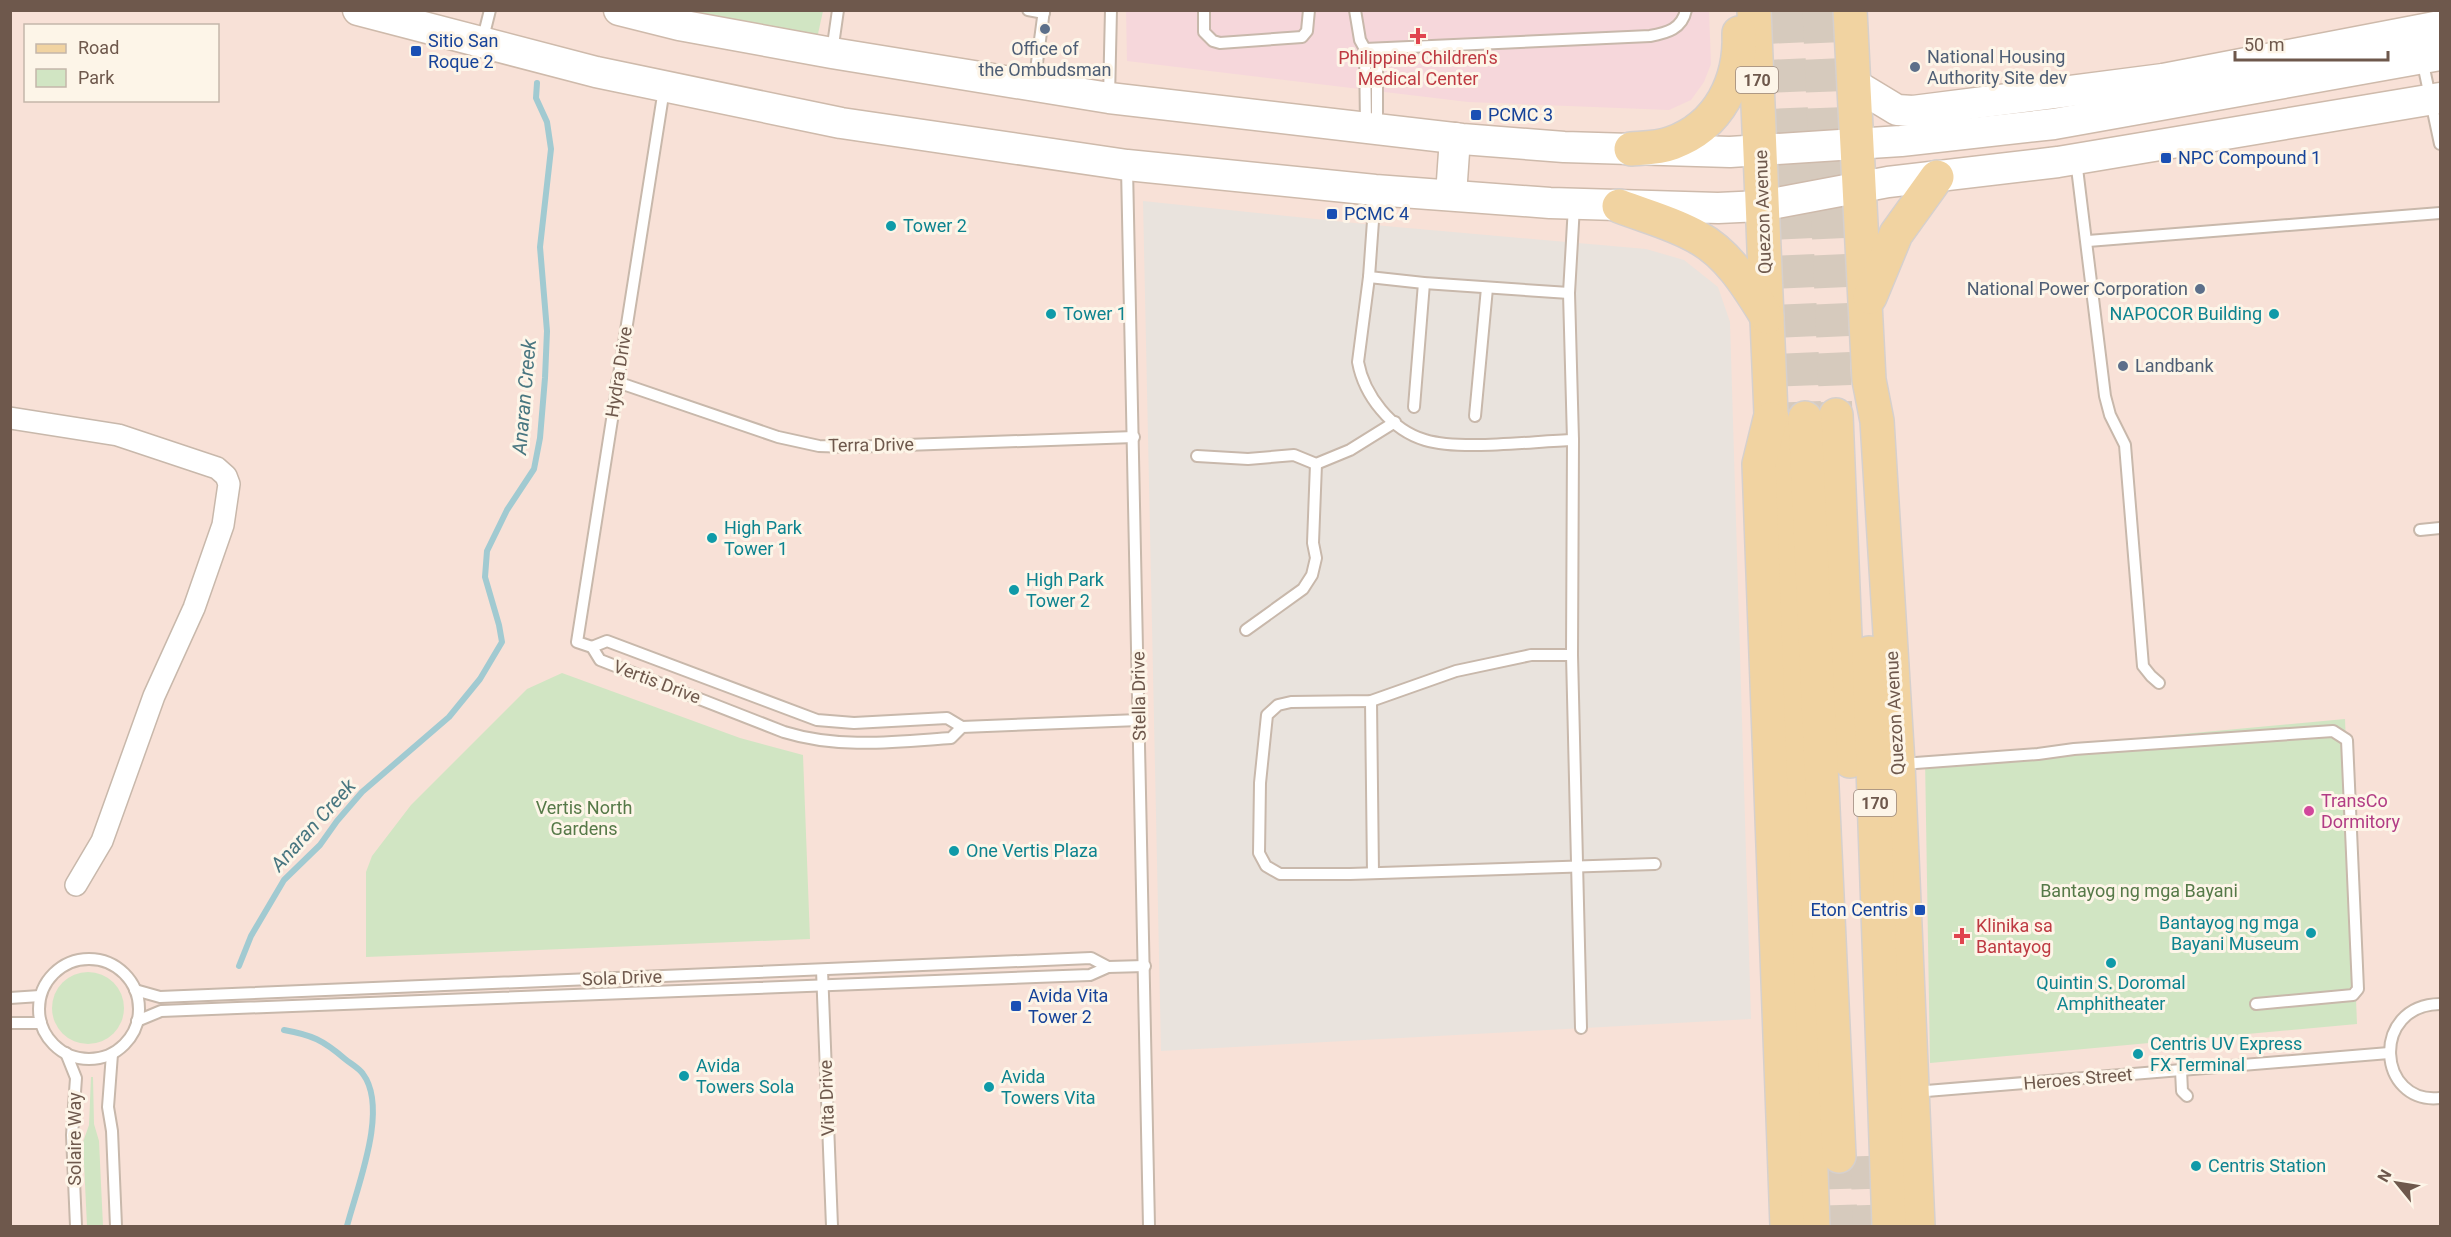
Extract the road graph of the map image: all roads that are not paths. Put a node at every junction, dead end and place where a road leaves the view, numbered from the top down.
1 (358, 10) edge
2 (490, 10) edge
3 (619, 10) edge
4 (838, 10) edge
5 (1028, 10) edge
6 (1111, 10) edge
7 (1204, 10) edge
8 (1309, 10) edge
9 (1355, 10) edge
10 (1686, 10) edge
11 (1738, 10) edge
12 (1754, 10) edge
13 (1850, 10) edge
14 (1044, 12) edge
15 (2440, 26) edge
16 (482, 42) junction
17 (1365, 49) junction
18 (1377, 49) junction
19 (832, 53) junction
20 (2431, 57) edge
21 (1854, 84) junction
22 (1034, 85) junction
23 (664, 86) junction
24 (1109, 98) junction
25 (2436, 99) edge
26 (1371, 128) junction
27 (1455, 138) junction
28 (2440, 144) edge
29 (1857, 145) junction
30 (1631, 149) junction
31 (1760, 150) junction
32 (2076, 159) junction
33 (1127, 165) junction
34 (1937, 177) junction
35 (1859, 188) junction
36 (1375, 190) junction
37 (1451, 195) junction
38 (1574, 203) junction
39 (1619, 206) junction
40 (1761, 206) junction
41 (2440, 213) edge
42 (2088, 241) junction
43 (1369, 277) junction
44 (1424, 283) junction
45 (1488, 288) junction
46 (1569, 293) junction
47 (1866, 316) junction
48 (1767, 317) junction
49 (1869, 380) junction
50 (617, 382) junction
51 (1414, 407) dead end
52 (1771, 414) junction
53 (1475, 416) dead end
54 (1821, 417) tunnel mouth
55 (10, 418) edge
56 (1395, 422) junction
57 (1134, 438) junction
58 (1573, 440) junction
59 (1197, 456) dead end
60 (1316, 464) junction
61 (2440, 528) edge
62 (2420, 531) dead end
63 (1246, 630) dead end
64 (592, 647) junction
65 (1572, 655) junction
66 (2160, 683) dead end
67 (1371, 701) junction
68 (1139, 720) junction
69 (962, 727) junction
70 (1898, 764) junction
71 (1655, 864) dead end
72 (1576, 866) junction
73 (1373, 873) junction
74 (76, 885) dead end
75 (1145, 966) junction
76 (1108, 967) junction
77 (822, 970) junction
78 (823, 986) junction
79 (135, 990) junction
80 (40, 996) junction
81 (10, 998) edge
82 (2256, 1004) dead end
83 (2440, 1004) edge
84 (137, 1021) junction
85 (10, 1023) edge
86 (40, 1023) junction
87 (1581, 1028) dead end
88 (66, 1053) junction
89 (2389, 1053) junction
90 (112, 1054) junction
91 (2181, 1070) junction
92 (1910, 1092) junction
93 (2187, 1096) dead end
94 (2440, 1098) edge
95 (1853, 1156) tunnel mouth
96 (76, 1227) edge
97 (116, 1227) edge
98 (832, 1227) edge
99 (1149, 1227) edge
100 (1787, 1227) edge
101 (1813, 1227) edge
102 (1889, 1227) edge
103 (1918, 1227) edge

1 - 16 main road
2 - 16 lane
3 - 19 main road
4 - 19 lane
5 - 14 lane
6 - 24 lane
7 - 8 lane
9 - 17 lane
10 - 18 lane
11 - 30 main road
12 - 31 main road, Quezon Avenue / 170
13 - 21 main road, Quezon Avenue / 170
14 - 22 lane
15 - 21 main road
16 - 23 main road
17 - 18 lane
17 - 26 lane
18 - 26 lane
19 - 22 main road
20 - 25 lane
20 - 29 main road
21 - 29 main road, Quezon Avenue / 170
22 - 24 main road
23 - 33 main road
23 - 50 lane, Hydra Drive
24 - 26 main road
25 - 28 lane
25 - 32 main road
26 - 27 main road
27 - 30 main road
27 - 37 main road
29 - 31 main road
29 - 35 main road, Quezon Avenue / 170
30 - 31 main road
31 - 40 main road, Quezon Avenue / 170
32 - 34 main road
32 - 42 lane
33 - 36 main road
33 - 57 lane, Stella Drive
34 - 35 main road
34 - 47 main road
35 - 40 main road
35 - 47 main road, Quezon Avenue / 170
36 - 37 main road
36 - 43 lane
37 - 38 main road
38 - 39 main road
38 - 46 lane
39 - 40 main road
39 - 48 main road
40 - 48 main road, Quezon Avenue / 170
41 - 42 lane
42 - 66 lane
43 - 44 lane
43 - 56 lane
44 - 45 lane
44 - 51 lane
45 - 46 lane
45 - 53 lane
46 - 58 lane
47 - 49 main road, Quezon Avenue / 170
48 - 52 main road, Quezon Avenue / 170
49 - 70 main road, Quezon Avenue / 170
49 - 102 main road, Quezon Avenue / 170
50 - 57 lane, Terra Drive
50 - 64 lane, Hydra Drive
52 - 100 main road, Quezon Avenue / 170
52 - 101 main road, Quezon Avenue / 170
54 - 95 main road, 170
55 - 74 street
56 - 58 lane
56 - 60 lane
57 - 68 lane, Stella Drive
58 - 65 lane
59 - 60 lane
60 - 63 lane
61 - 62 lane
64 - 69 lane, Vertis Drive
64 - 69 lane, Vertis Drive
65 - 67 lane
65 - 72 lane
67 - 73 lane
67 - 73 lane
68 - 69 lane, Vertis Drive
68 - 75 lane, Stella Drive
70 - 82 lane
70 - 92 main road, Quezon Avenue / 170
71 - 72 lane
72 - 73 lane
72 - 87 lane
75 - 76 lane, Sola Drive
75 - 99 lane, Stella Drive
76 - 77 lane, Sola Drive
76 - 78 lane, Sola Drive
77 - 78 lane, Vita Drive
77 - 79 lane, Sola Drive
78 - 84 lane, Sola Drive
78 - 98 lane, Vita Drive
79 - 80 lane
79 - 84 lane
80 - 81 lane
80 - 86 lane
83 - 89 lane
84 - 90 lane
85 - 86 lane
86 - 88 lane, Solaire Way
88 - 90 lane
88 - 96 lane, Solaire Way
89 - 91 lane, Heroes Street
89 - 94 lane
90 - 97 lane, Solaire Way
91 - 92 lane, Heroes Street
91 - 93 lane
92 - 103 main road, Quezon Avenue / 170

